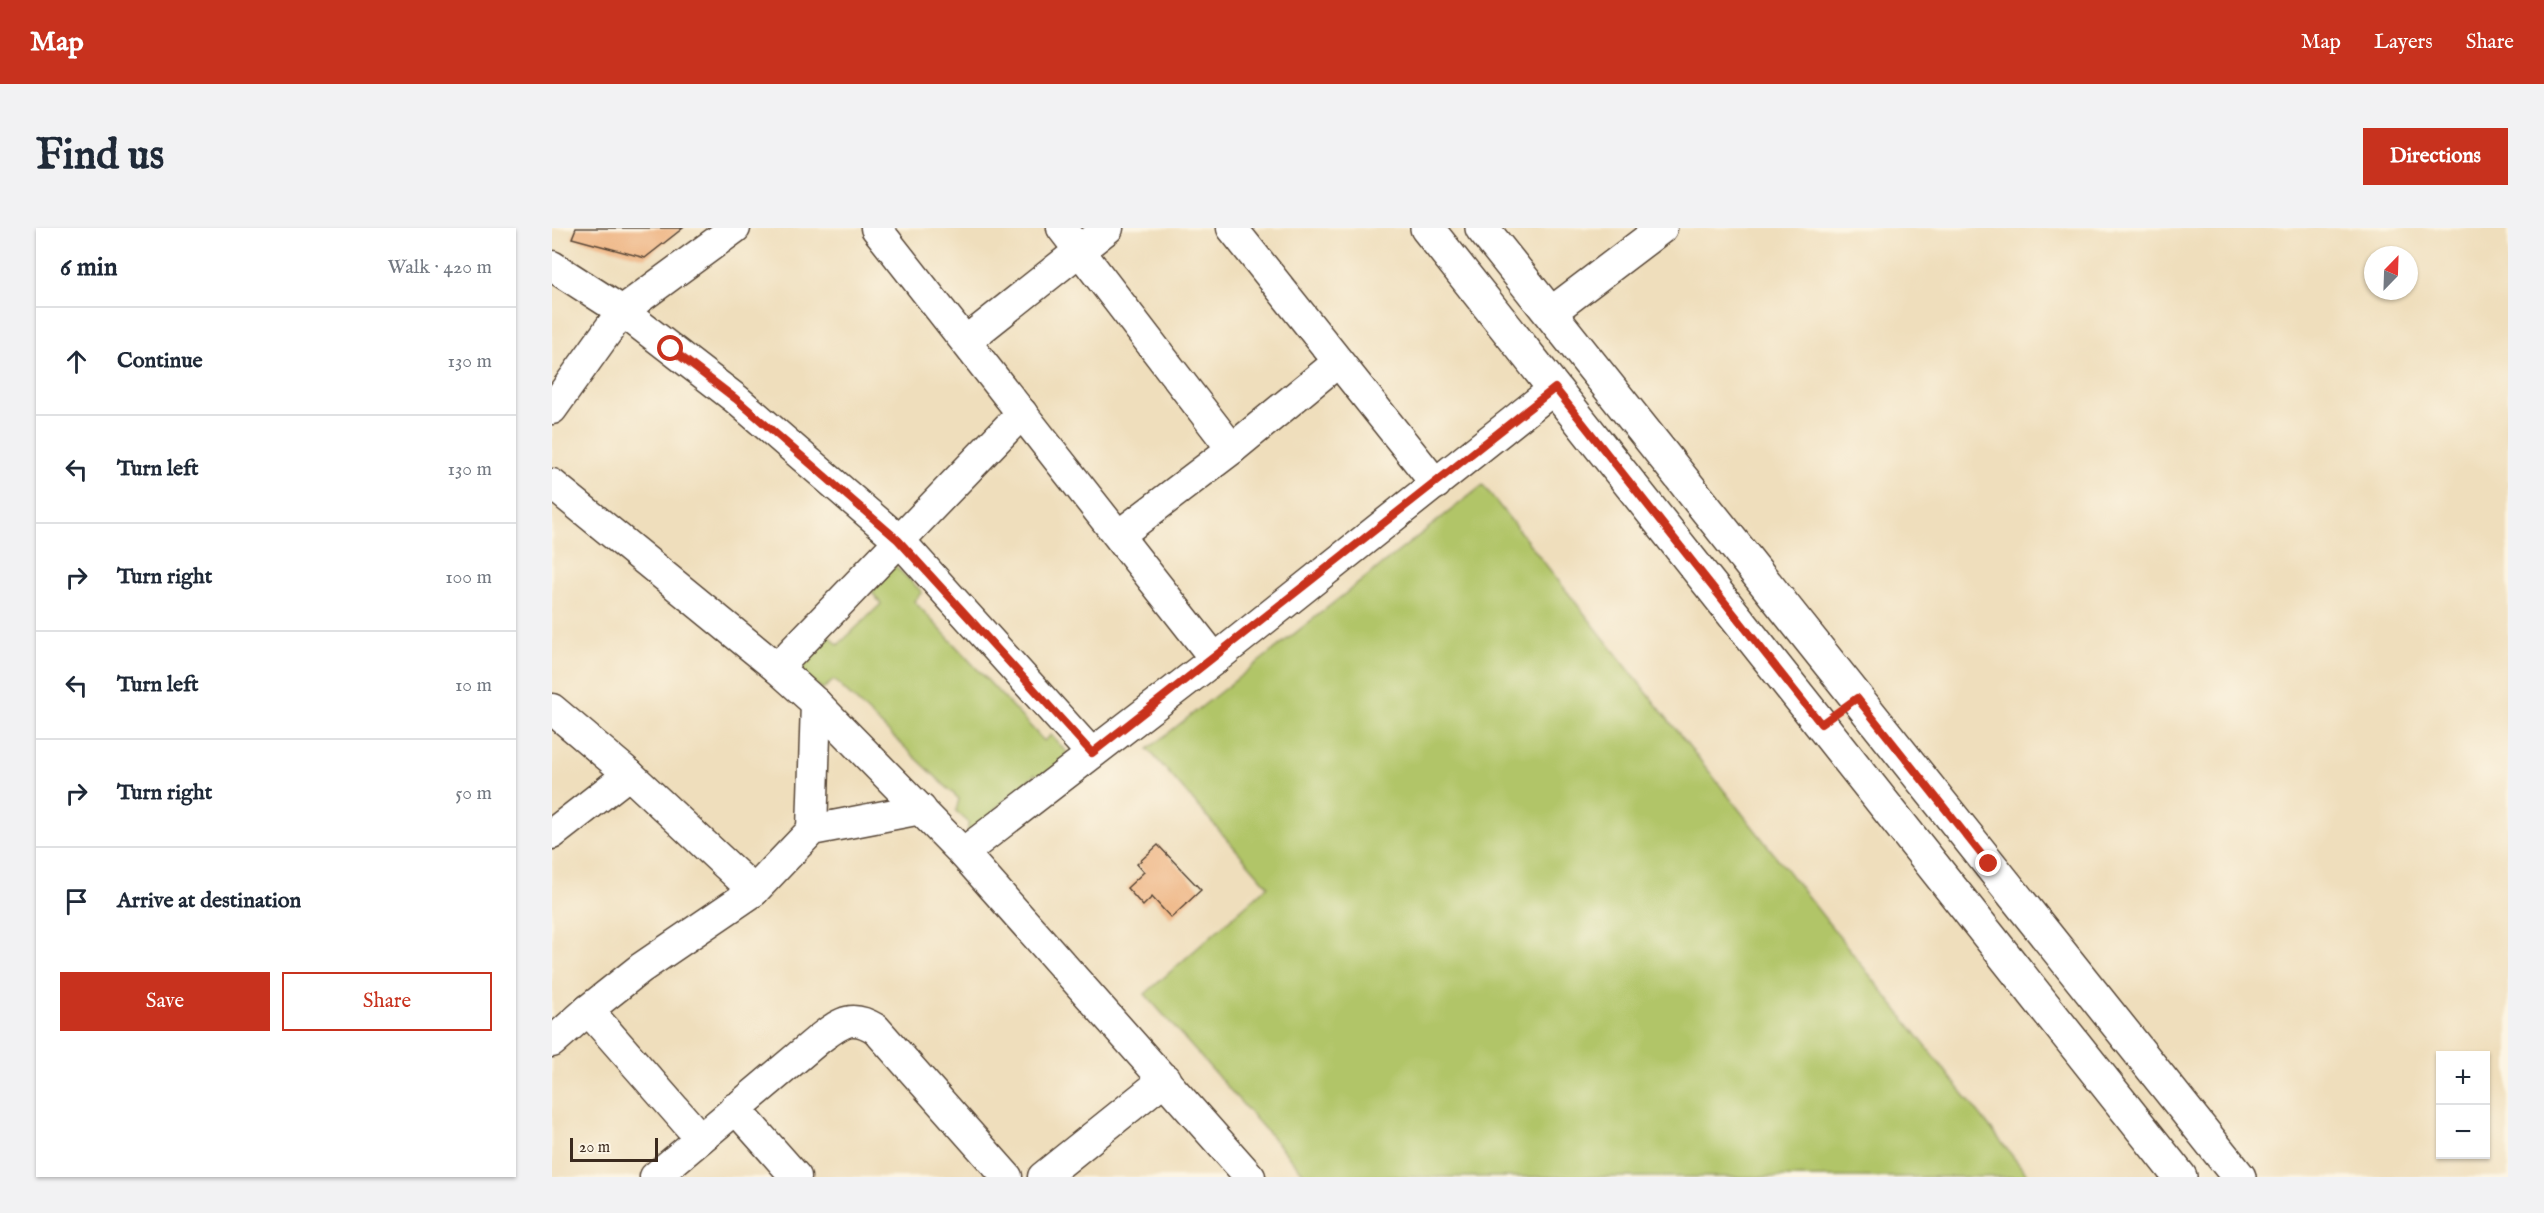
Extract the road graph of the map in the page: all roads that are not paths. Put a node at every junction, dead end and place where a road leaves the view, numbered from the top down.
1 (735, 228) edge
2 (1062, 228) edge
3 (1108, 228) edge
4 (1232, 228) edge
5 (1427, 228) edge
6 (1482, 228) edge
7 (1662, 228) edge
8 (878, 229) edge
9 (1080, 251) junction
10 (552, 266) edge
11 (622, 311) junction
12 (1551, 313) junction
13 (966, 341) junction
14 (1338, 362) junction
15 (1555, 388) junction
16 (552, 409) edge
17 (1022, 413) junction
18 (1232, 449) junction
19 (552, 484) edge
20 (1436, 484) junction
21 (1119, 535) junction
22 (898, 540) junction
23 (1215, 659) junction
24 (777, 668) junction
25 (1857, 698) junction
26 (816, 703) junction
27 (552, 709) edge
28 (1821, 724) junction
29 (1092, 753) junction
30 (629, 774) junction
31 (921, 809) junction
32 (812, 830) junction
33 (552, 834) edge
34 (963, 852) junction
35 (754, 891) junction
36 (588, 1010) junction
37 (552, 1042) edge
38 (1165, 1079) junction
39 (735, 1108) junction
40 (700, 1138) junction
41 (655, 1177) edge
42 (796, 1177) edge
43 (1007, 1177) edge
44 (1043, 1177) edge
45 (1251, 1177) edge
46 (2180, 1177) edge
47 (2239, 1177) edge

1 - 11 street
2 - 9 street
3 - 9 street
4 - 14 street
5 - 15 main road
6 - 12 main road
7 - 12 street
8 - 13 street
9 - 13 street
9 - 18 street
10 - 11 street
11 - 16 street
11 - 22 street
12 - 25 main road
13 - 17 street
14 - 18 street
14 - 20 street
15 - 20 street
15 - 28 main road
17 - 21 street
17 - 22 street
18 - 21 street
19 - 24 street
20 - 23 street
21 - 23 street
22 - 24 street
22 - 29 street
23 - 29 street
24 - 26 street
25 - 28 main road
25 - 47 main road
26 - 31 street
26 - 32 street
27 - 30 street
28 - 46 main road
29 - 34 street
30 - 33 street
30 - 35 street
31 - 32 street
31 - 34 street
32 - 35 street
34 - 38 street
35 - 36 street
36 - 37 street
36 - 40 street
38 - 44 street
38 - 45 street
39 - 40 street
39 - 42 street
39 - 43 street
40 - 41 street

